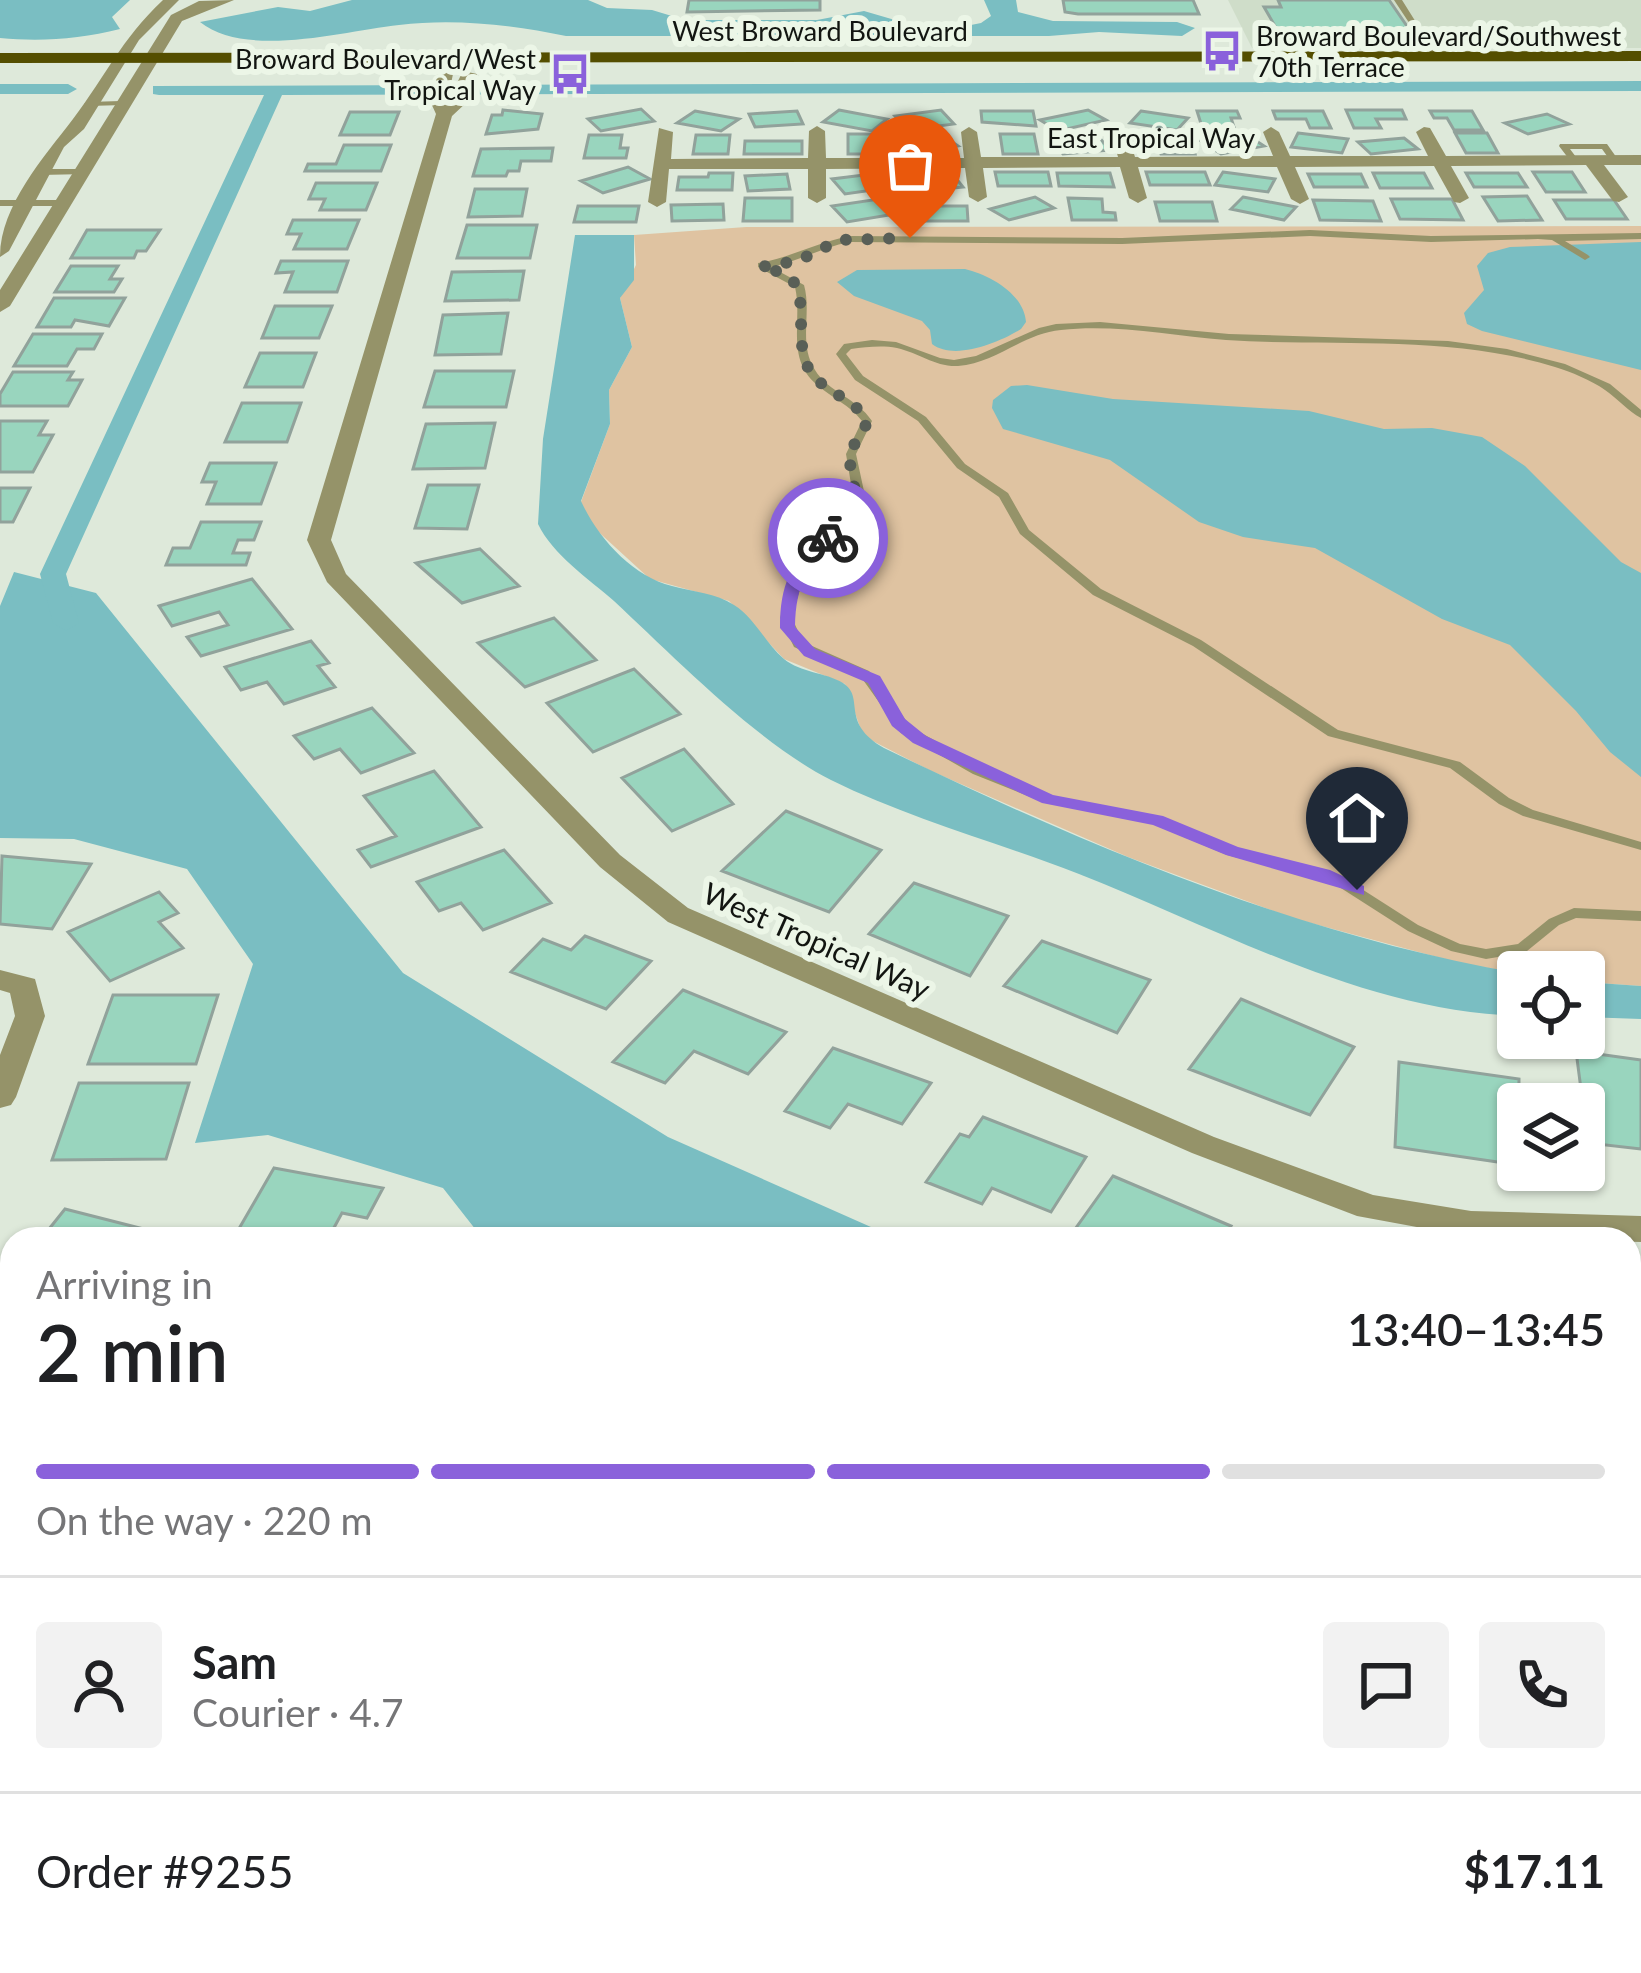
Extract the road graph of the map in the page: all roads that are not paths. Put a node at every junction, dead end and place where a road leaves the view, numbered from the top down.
1 (172, 0) edge
2 (226, 0) edge
3 (1398, 0) edge
4 (146, 24) junction
5 (171, 24) junction
6 (1641, 56) edge
7 (1436, 57) junction
8 (0, 58) edge
9 (118, 58) junction
10 (508, 58) junction
11 (143, 66) junction
12 (1641, 73) edge
13 (1165, 74) junction
14 (0, 75) edge
15 (107, 75) junction
16 (452, 88) junction
17 (88, 104) junction
18 (121, 104) junction
19 (817, 131) dead end
20 (665, 132) dead end
21 (969, 132) dead end
22 (1119, 132) dead end
23 (1424, 132) dead end
24 (1271, 133) dead end
25 (1615, 160) junction
26 (1641, 160) edge
27 (1583, 161) junction
28 (1442, 163) junction
29 (661, 164) junction
30 (817, 164) junction
31 (974, 164) junction
32 (1129, 164) junction
33 (1287, 164) junction
34 (40, 172) junction
35 (84, 172) junction
36 (978, 197) dead end
37 (1619, 197) dead end
38 (817, 198) dead end
39 (1138, 198) dead end
40 (1460, 198) dead end
41 (1300, 199) dead end
42 (65, 202) junction
43 (657, 202) dead end
44 (0, 203) edge
45 (27, 203) junction
46 (1641, 236) edge
47 (1560, 241) junction
48 (0, 251) edge
49 (1585, 257) dead end
50 (6, 284) edge
51 (0, 306) edge
52 (1641, 415) edge
53 (1641, 846) edge
54 (1641, 916) edge
55 (12, 983) edge
56 (0, 1096) edge
57 (1573, 1227) edge

1 - 4 street
2 - 5 street
3 - 7 lane
4 - 5 lane
4 - 9 street
5 - 11 street
6 - 7 main road, West Broward Boulevard
7 - 10 main road, West Broward Boulevard
7 - 13 main road
8 - 9 main road, West Broward Boulevard
9 - 11 main road, West Broward Boulevard
9 - 15 street
10 - 11 main road, West Broward Boulevard
10 - 16 main road
11 - 15 main road, West Broward Boulevard
11 - 16 main road, West Broward Boulevard
11 - 18 street
12 - 13 main road, West Broward Boulevard
13 - 16 main road, West Broward Boulevard
14 - 15 main road, West Broward Boulevard
15 - 17 street
16 - 57 street, West Tropical Way
17 - 18 lane
17 - 34 street
18 - 35 street
19 - 30 street
20 - 29 street
21 - 31 street
22 - 32 street
23 - 28 street
24 - 33 street
25 - 26 street, East Tropical Way
25 - 27 street, East Tropical Way
25 - 27 lane
27 - 28 street, East Tropical Way
27 - 37 street
28 - 33 street, East Tropical Way
28 - 40 street
29 - 30 street, East Tropical Way
29 - 43 street
30 - 31 street, East Tropical Way
30 - 38 street
31 - 32 street, East Tropical Way
31 - 36 street
32 - 33 street, East Tropical Way
32 - 39 street
33 - 41 street
34 - 35 lane
34 - 45 street
35 - 42 street
42 - 45 lane
42 - 50 street
44 - 45 lane
45 - 48 street
46 - 47 lane
47 - 49 lane
47 - 54 lane
50 - 51 street
52 - 53 lane
55 - 56 street

